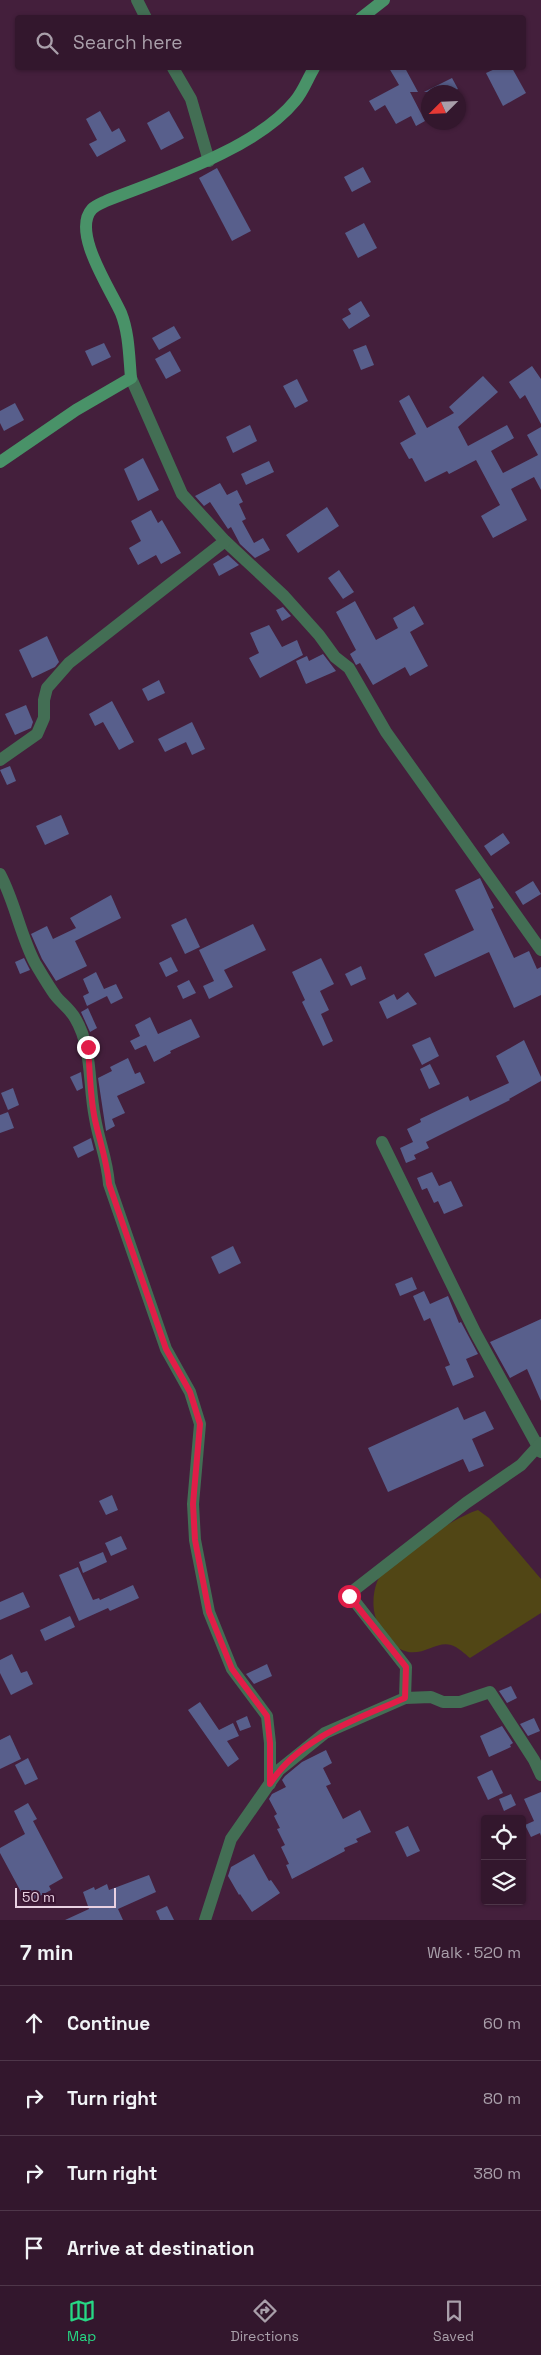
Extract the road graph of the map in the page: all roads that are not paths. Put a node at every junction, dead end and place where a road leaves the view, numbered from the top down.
1 (137, 0) edge
2 (384, 0) edge
3 (144, 15) edge
4 (365, 15) edge
5 (174, 70) edge
6 (313, 70) edge
7 (208, 161) junction
8 (131, 378) junction
9 (0, 462) edge
10 (225, 541) junction
11 (0, 760) edge
12 (0, 874) edge
13 (541, 950) edge
14 (382, 1142) dead end
15 (540, 1448) edge
16 (405, 1698) junction
17 (541, 1775) edge
18 (270, 1784) junction
19 (205, 1920) edge

1 - 3 street
2 - 4 main road
5 - 7 street
6 - 7 main road
7 - 8 main road
8 - 9 main road
8 - 10 street
10 - 11 street
10 - 13 street
12 - 18 street
14 - 15 street
15 - 16 street
16 - 17 street
16 - 18 street
18 - 19 street

